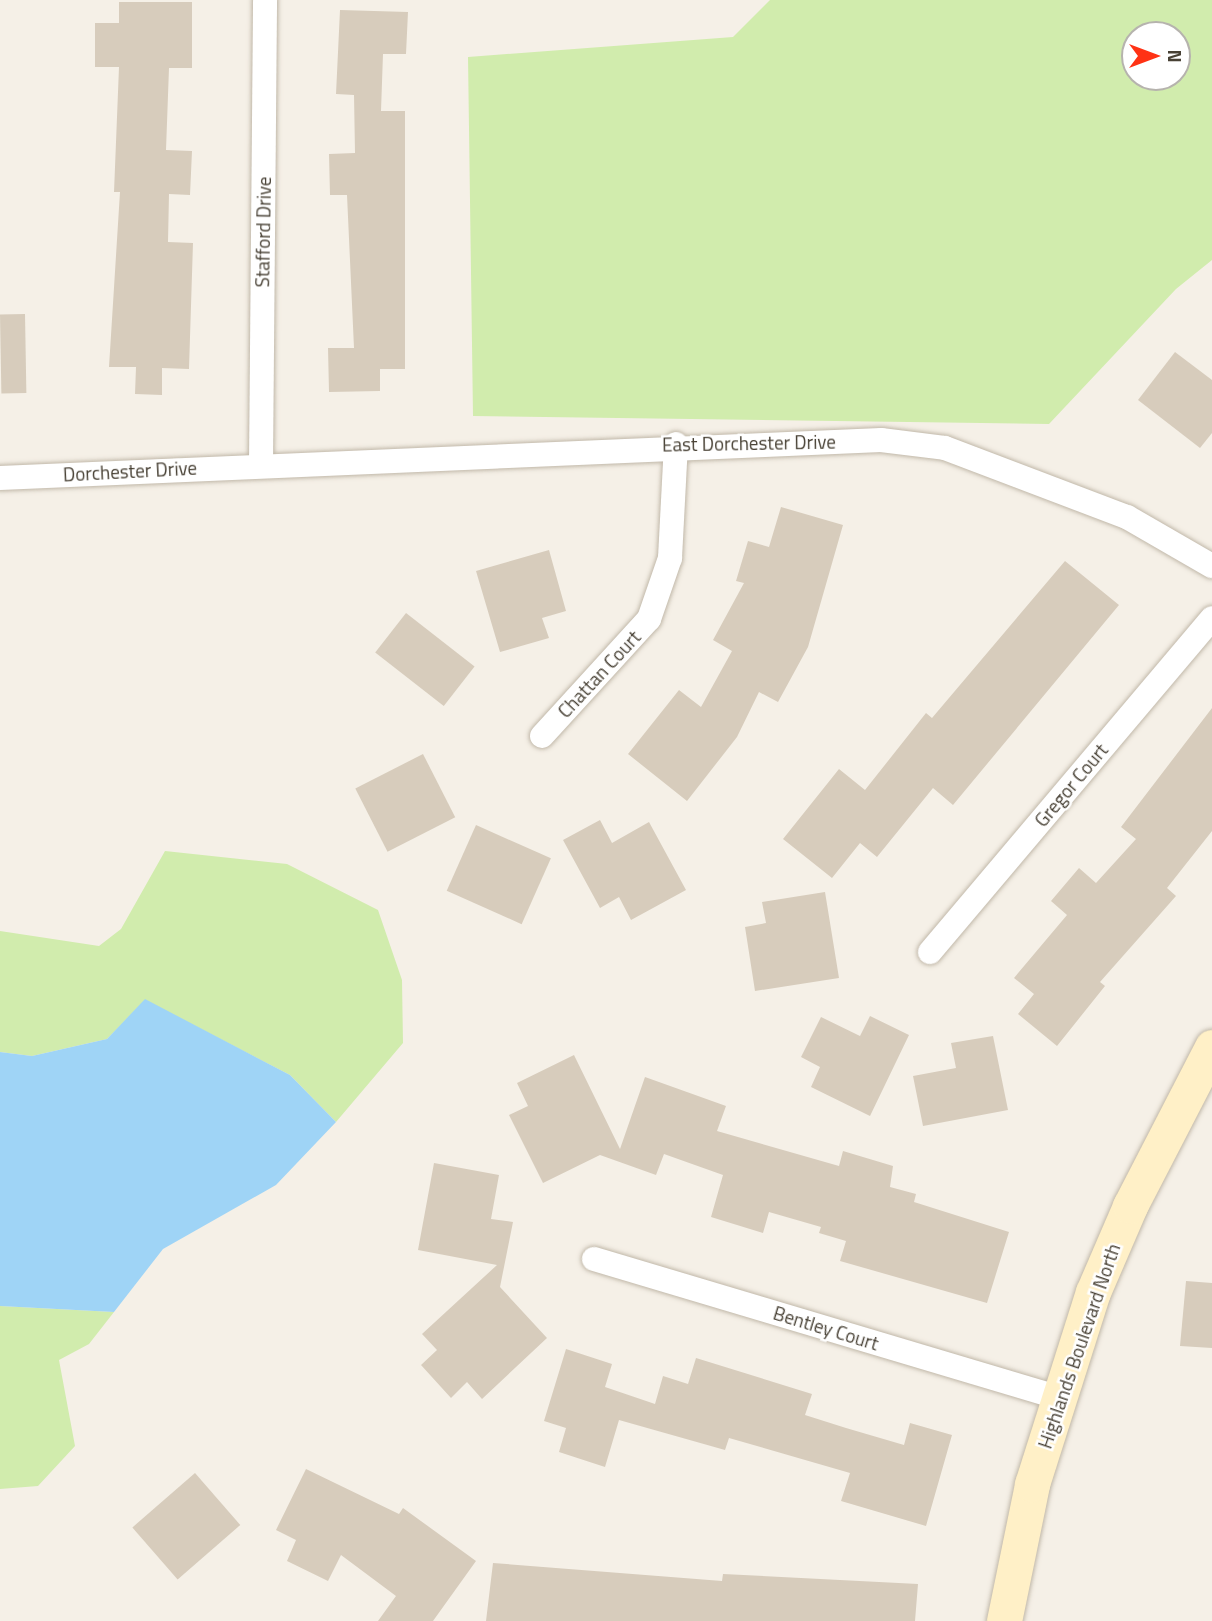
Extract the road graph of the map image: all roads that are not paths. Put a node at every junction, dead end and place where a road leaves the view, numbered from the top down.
1 (265, 0) edge
2 (676, 444) junction
3 (261, 464) junction
4 (0, 478) edge
5 (1212, 566) edge
6 (1212, 618) edge
7 (542, 736) dead end
8 (930, 952) dead end
9 (1212, 1047) edge
10 (594, 1259) dead end
11 (1058, 1397) junction
12 (1004, 1621) edge

1 - 3 street, Stafford Drive
2 - 3 street, East Dorchester Drive
2 - 5 street, East Dorchester Drive
2 - 7 street, Chattan Court
3 - 4 street, Dorchester Drive
6 - 8 street, Gregor Court
9 - 11 street, Highlands Boulevard North
10 - 11 street, Bentley Court
11 - 12 street, Highlands Boulevard North

